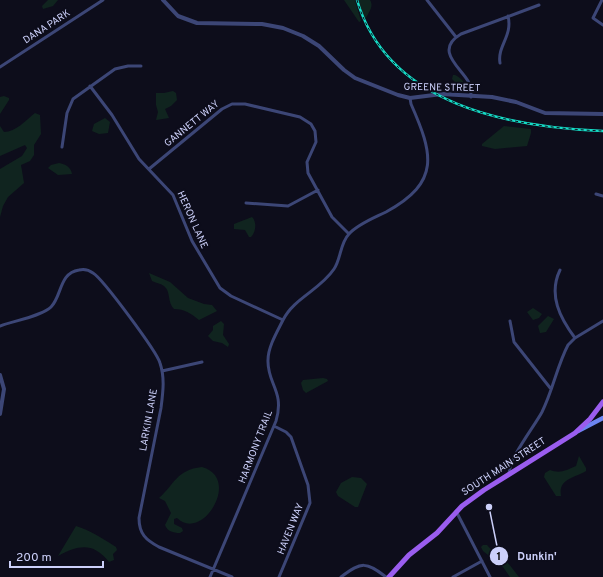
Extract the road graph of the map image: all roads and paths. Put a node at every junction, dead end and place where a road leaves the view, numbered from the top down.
1 (103, 0) edge
2 (163, 0) edge
3 (427, 0) edge
4 (602, 0) edge
5 (539, 5) dead end
6 (508, 16) junction
7 (603, 25) edge
8 (456, 36) junction
9 (500, 63) dead end
10 (141, 66) dead end
11 (0, 68) edge
12 (90, 86) junction
13 (472, 97) junction
14 (410, 98) junction
15 (603, 114) edge
16 (62, 147) dead end
17 (149, 169) junction
18 (318, 190) junction
19 (596, 194) dead end
20 (603, 196) edge
21 (246, 203) dead end
22 (349, 234) junction
23 (560, 270) dead end
24 (283, 320) junction
25 (603, 320) edge
26 (510, 321) dead end
27 (0, 326) edge
28 (575, 338) junction
29 (202, 362) dead end
30 (162, 371) junction
31 (0, 375) edge
32 (551, 389) junction
33 (603, 402) edge
34 (600, 410) edge
35 (0, 414) edge
36 (603, 417) edge
37 (274, 426) junction
38 (578, 431) junction
39 (509, 474) junction
40 (456, 511) junction
41 (482, 561) junction
42 (213, 569) junction
43 (210, 577) edge
44 (232, 577) edge
45 (279, 577) edge
46 (342, 577) edge
47 (386, 577) edge
48 (390, 577) edge
49 (453, 577) edge
50 (490, 577) edge

1 - 11 street, DANA PARK
2 - 14 street, GREENE STREET
3 - 8 street
4 - 7 street
5 - 6 street
6 - 8 street
6 - 9 street
8 - 13 street
10 - 12 street
12 - 16 street
12 - 17 street, HERON LANE
13 - 14 street, GREENE STREET
13 - 15 street, GREENE STREET
14 - 22 street
17 - 18 street, GANNETT WAY
17 - 24 street, HERON LANE
18 - 21 street
18 - 22 street, GANNETT WAY
19 - 20 street
22 - 24 street, HARMONY TRAIL
23 - 28 street
24 - 37 street, HARMONY TRAIL
25 - 28 street
26 - 32 street
27 - 30 street, LARKIN LANE
28 - 32 street
29 - 30 street
30 - 42 street, LARKIN LANE
31 - 35 street
32 - 39 street
33 - 34 main road, SOUTH MAIN STREET
34 - 36 main road
34 - 38 main road, SOUTH MAIN STREET
36 - 38 main road
37 - 42 street, HARMONY TRAIL
37 - 45 street, HAVEN WAY
38 - 39 main road, SOUTH MAIN STREET
39 - 40 main road, SOUTH MAIN STREET
40 - 41 street
40 - 48 main road, SOUTH MAIN STREET
41 - 49 street
41 - 50 street
42 - 43 street, HARMONY TRAIL
42 - 44 street
46 - 47 street

